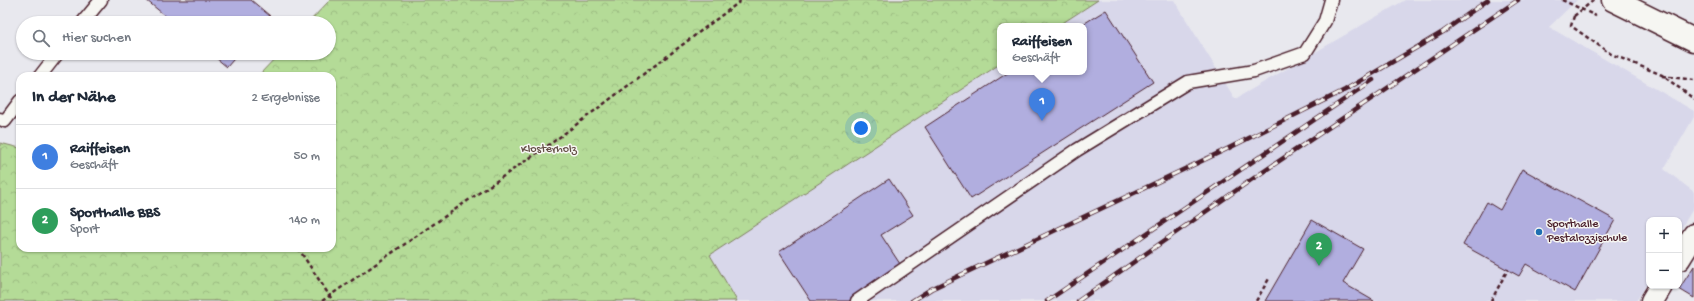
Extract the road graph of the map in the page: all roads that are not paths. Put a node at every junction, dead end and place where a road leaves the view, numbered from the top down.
1 (101, 0) edge
2 (1331, 0) edge
3 (1614, 0) edge
4 (88, 16) edge
5 (1694, 40) edge
6 (53, 60) edge
7 (43, 72) edge
8 (16, 106) edge
9 (0, 120) edge
10 (1694, 236) edge
11 (1682, 254) edge
12 (1659, 289) edge
13 (856, 301) edge
14 (1652, 301) edge

1 - 4 lane
2 - 13 lane
3 - 5 street
6 - 7 lane
8 - 9 lane
10 - 11 street
12 - 14 street

